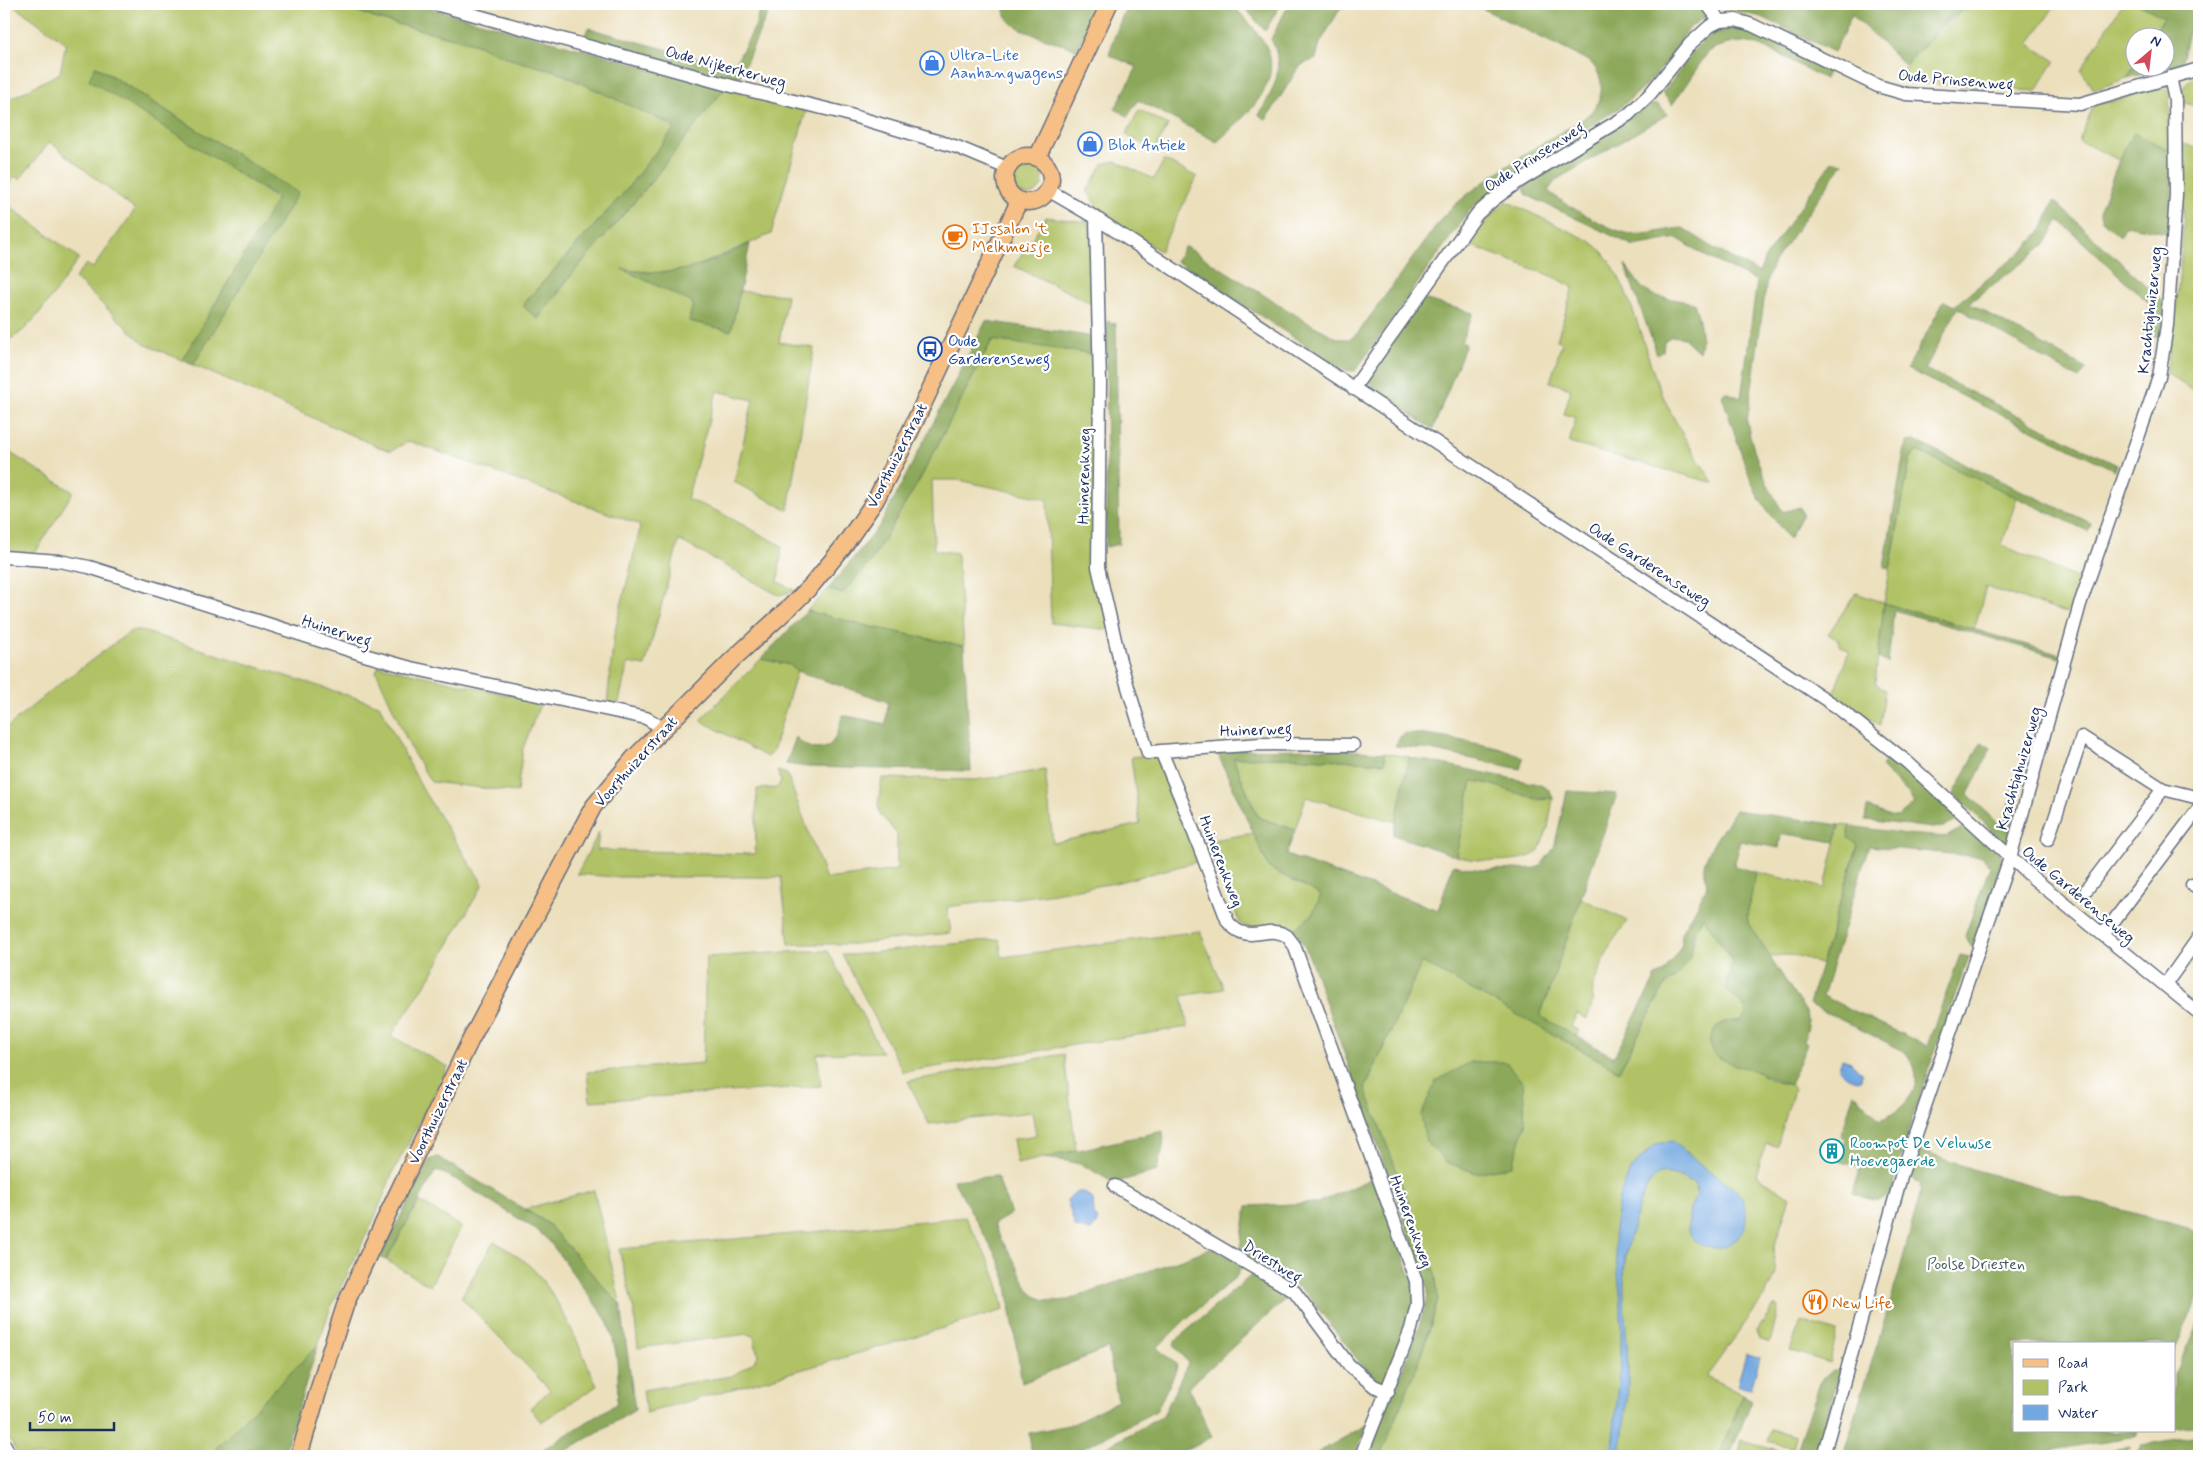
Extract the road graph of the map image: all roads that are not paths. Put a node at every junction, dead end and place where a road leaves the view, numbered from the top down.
1 (435, 4) edge
2 (1109, 4) edge
3 (1707, 4) edge
4 (1720, 21) junction
5 (2199, 69) edge
6 (2176, 75) edge
7 (2167, 78) edge
8 (2170, 78) edge
9 (1037, 158) junction
10 (1007, 168) junction
11 (1048, 190) junction
12 (1019, 200) junction
13 (1096, 218) junction
14 (1353, 389) junction
15 (4, 557) edge
16 (671, 725) junction
17 (1353, 745) dead end
18 (1161, 751) junction
19 (2163, 789) junction
20 (2199, 798) edge
21 (2199, 808) edge
22 (2048, 838) dead end
23 (2010, 858) junction
24 (2087, 889) dead end
25 (2103, 935) junction
26 (2199, 937) edge
27 (2165, 985) junction
28 (2199, 1013) edge
29 (1115, 1186) dead end
30 (1388, 1392) junction
31 (4, 1444) edge
32 (11, 1456) edge
33 (299, 1456) edge
34 (1361, 1456) edge
35 (1823, 1456) edge

1 - 10 street, Oude Nijkerkerweg
2 - 9 main road
3 - 4 street
4 - 7 street, Oude Prinsenweg
4 - 14 street, Oude Prinsenweg
5 - 6 street, Oude Prinsenweg
8 - 23 street, Krachtighuizerweg
9 - 10 main road
9 - 11 main road
10 - 12 main road
11 - 12 main road
11 - 13 street, Oude Garderenseweg
12 - 16 main road, Voorthuizerstraat
13 - 14 street, Oude Garderenseweg
13 - 18 street, Huinerenkweg
14 - 23 street, Oude Garderenseweg
15 - 16 street, Huinerweg
16 - 33 main road, Voorthuizerstraat
17 - 18 street, Huinerweg
18 - 30 street, Huinerenkweg
19 - 20 street
19 - 22 street
19 - 24 street
21 - 25 street
23 - 25 street, Oude Garderenseweg
23 - 35 street, Krachtighuizerweg
25 - 27 street, Oude Garderenseweg
26 - 27 street
27 - 28 street, Oude Garderenseweg
29 - 30 street, Driestweg
30 - 34 street, Huinerenkweg
31 - 32 street

